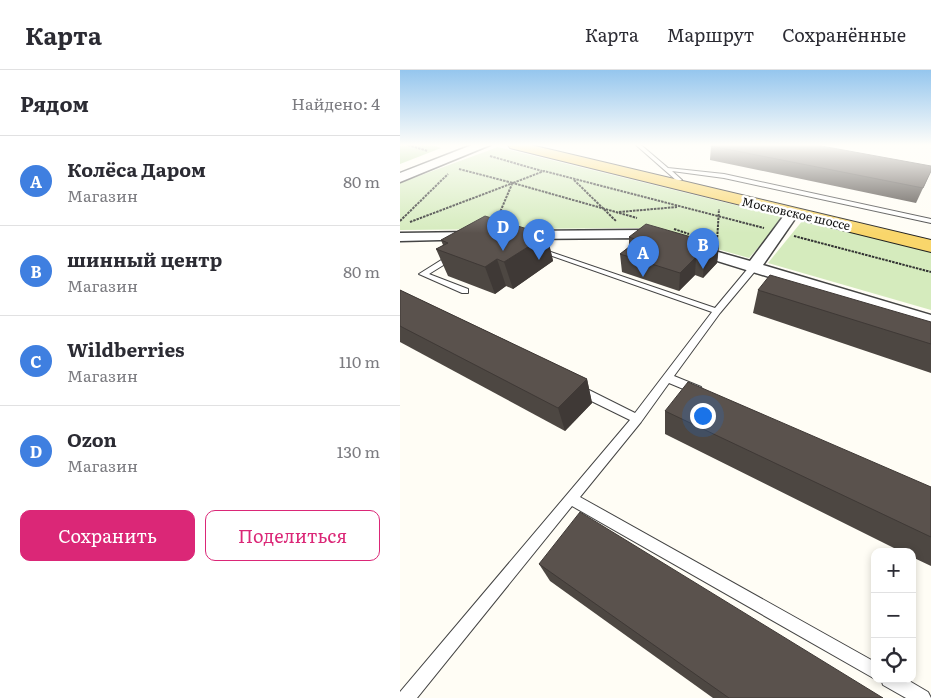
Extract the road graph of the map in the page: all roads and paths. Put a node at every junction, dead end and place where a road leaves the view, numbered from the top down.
1 (448, 174) edge
2 (479, 174) edge
3 (535, 174) edge
4 (557, 174) edge
5 (568, 174) edge
6 (634, 174) edge
7 (656, 174) edge
8 (672, 174) edge
9 (710, 174) edge
10 (572, 178) junction
11 (679, 180) junction
12 (513, 183) junction
13 (719, 204) dead end
14 (700, 206) dead end
15 (682, 207) junction
16 (616, 212) dead end
17 (793, 213) junction
18 (718, 216) junction
19 (400, 221) edge
20 (931, 221) edge
21 (409, 222) dead end
22 (778, 232) junction
23 (630, 234) junction
24 (510, 236) edge
25 (400, 237) edge
26 (485, 238) junction
27 (931, 238) edge
28 (717, 242) edge
29 (472, 245) edge
30 (931, 246) edge
31 (536, 249) edge
32 (464, 250) edge
33 (753, 268) junction
34 (931, 272) edge
35 (465, 291) dead end
36 (717, 311) junction
37 (931, 320) edge
38 (668, 378) junction
39 (567, 384) edge
40 (704, 393) edge
41 (637, 419) junction
42 (571, 499) junction
43 (871, 669) edge
44 (896, 683) edge
45 (410, 697) edge
46 (922, 698) edge

1 - 19 path
2 - 12 path
3 - 12 path
4 - 10 path
5 - 10 path
6 - 17 main road, Московское шоссе
7 - 11 main road, Московское шоссе
8 - 11 lane
9 - 20 lane
10 - 15 path
10 - 23 path
11 - 27 main road, Московское шоссе
12 - 21 path
12 - 26 path
13 - 18 path
14 - 15 path
15 - 16 path
15 - 18 path
17 - 22 street
17 - 30 main road, Московское шоссе
18 - 22 path
18 - 28 path
22 - 33 street
22 - 34 path
23 - 24 street
23 - 33 street
25 - 26 street
26 - 29 lane
31 - 36 lane
32 - 35 lane
33 - 36 lane
33 - 37 street
36 - 38 lane
38 - 40 lane
38 - 41 lane
39 - 41 lane
41 - 42 lane
42 - 43 lane
42 - 45 lane
44 - 46 lane

